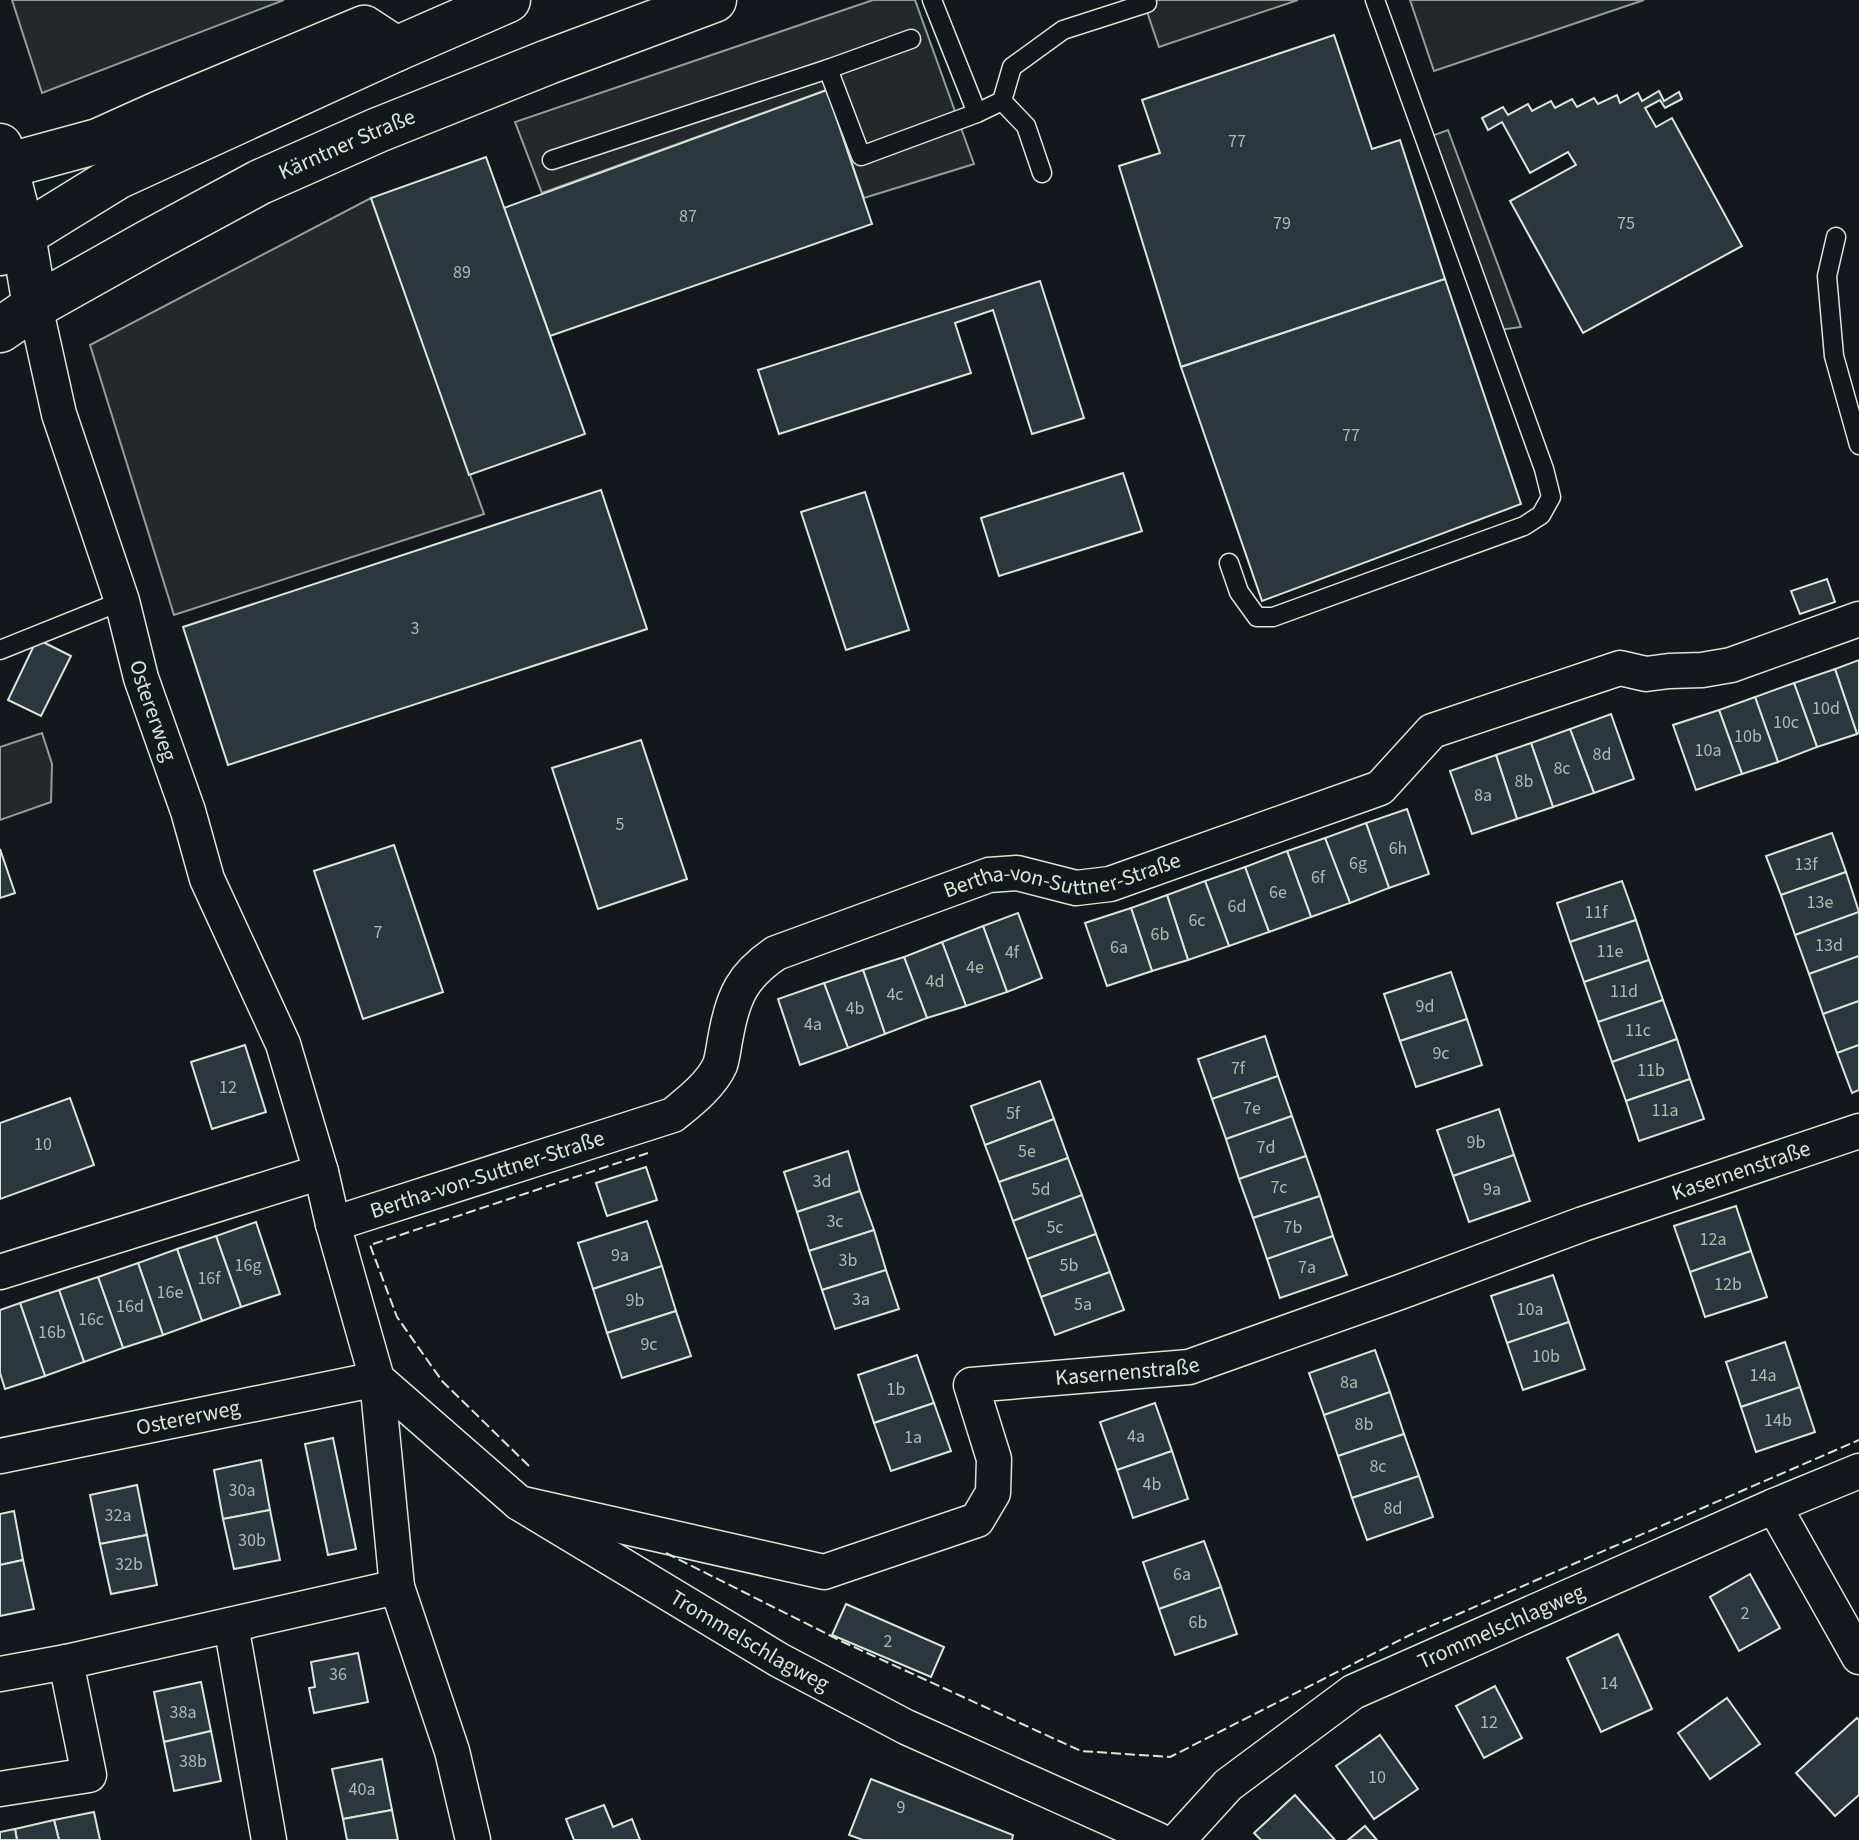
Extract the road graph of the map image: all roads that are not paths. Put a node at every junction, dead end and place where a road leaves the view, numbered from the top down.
1 (508, 0) edge
2 (714, 0) edge
3 (932, 0) edge
4 (1375, 0) edge
5 (1147, 3) dead end
6 (911, 39) dead end
7 (396, 49) junction
8 (828, 69) junction
9 (1002, 101) junction
10 (977, 113) junction
11 (2, 160) edge
12 (552, 160) dead end
13 (1042, 173) dead end
14 (1836, 237) dead end
15 (11, 244) edge
16 (35, 306) junction
17 (0, 330) edge
18 (1859, 445) edge
19 (1229, 563) dead end
20 (122, 601) junction
21 (1859, 619) edge
22 (0, 650) edge
23 (1859, 1131) edge
24 (321, 1172) junction
25 (333, 1224) junction
26 (0, 1272) edge
27 (377, 1379) junction
28 (0, 1456) edge
29 (1859, 1471) edge
30 (519, 1503) junction
31 (1774, 1506) junction
32 (397, 1587) junction
33 (231, 1625) junction
34 (1859, 1657) edge
35 (66, 1662) junction
36 (0, 1674) edge
37 (0, 1789) edge
38 (269, 1840) edge
39 (473, 1840) edge
40 (1158, 1840) edge
41 (1178, 1840) edge

1 - 7 main road
2 - 16 main road, Kärntner Straße
3 - 10 lane
4 - 19 lane
5 - 9 lane
6 - 8 lane
7 - 11 main road
7 - 15 main road
8 - 10 lane
8 - 12 lane
9 - 10 lane
9 - 13 lane
11 - 15 main road, Ostererweg
14 - 18 lane
15 - 16 main road, Ostererweg
16 - 17 main road, Kärntner Straße
16 - 20 street, Ostererweg
20 - 22 lane
20 - 24 street, Ostererweg
21 - 25 street, Bertha-von-Suttner-Straße
23 - 30 street, Kasernenstraße
24 - 25 street, Ostererweg
24 - 26 street
25 - 27 street, Ostererweg
27 - 28 street, Ostererweg
27 - 30 street, Trommelschlagweg
27 - 32 street, Ostererweg
29 - 31 street, Trommelschlagweg
30 - 40 street, Trommelschlagweg
31 - 34 street
31 - 41 street, Trommelschlagweg
32 - 33 street
32 - 39 street, Ostererweg
33 - 35 street
33 - 38 street
35 - 36 street
35 - 37 street

